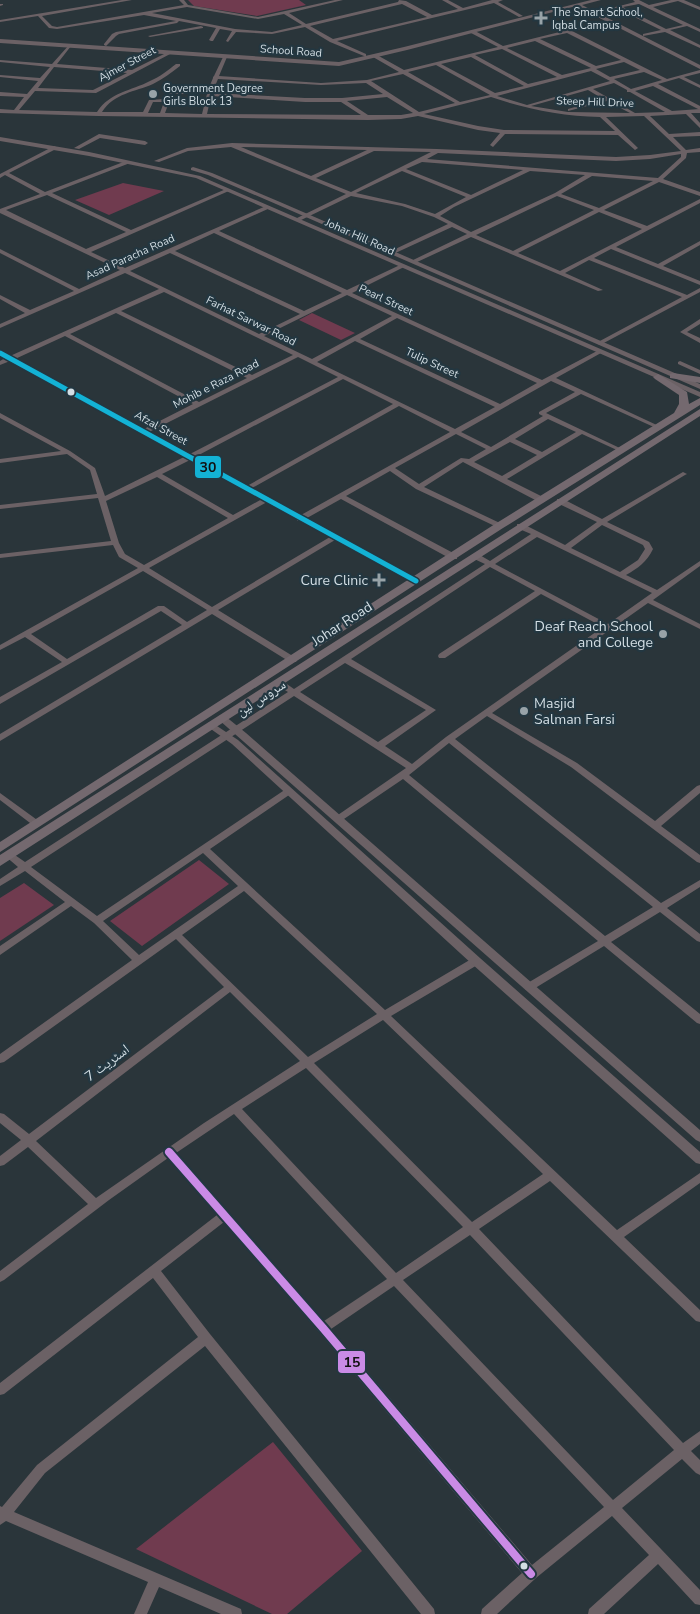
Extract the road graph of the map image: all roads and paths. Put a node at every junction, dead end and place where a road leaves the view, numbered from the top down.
1 (130, 0) edge
2 (181, 0) edge
3 (304, 0) edge
4 (341, 0) edge
5 (444, 0) edge
6 (501, 0) edge
7 (587, 0) edge
8 (599, 0) edge
9 (678, 0) edge
10 (120, 1) edge
11 (332, 1) edge
12 (402, 1) edge
13 (492, 1) edge
14 (638, 1) edge
15 (577, 4) junction
16 (186, 6) junction
17 (312, 6) junction
18 (650, 6) junction
19 (619, 8) junction
20 (462, 9) junction
21 (700, 9) edge
22 (597, 11) junction
23 (284, 12) junction
24 (142, 13) junction
25 (39, 14) junction
26 (431, 16) junction
27 (521, 16) junction
28 (0, 21) edge
29 (182, 21) junction
30 (608, 21) junction
31 (209, 25) junction
32 (687, 25) junction
33 (306, 26) junction
34 (490, 26) junction
35 (219, 27) junction
36 (188, 29) junction
37 (235, 30) junction
38 (665, 30) junction
39 (567, 31) junction
40 (700, 31) edge
41 (473, 32) junction
42 (645, 35) junction
43 (150, 36) dead end
44 (182, 38) dead end
45 (0, 39) edge
46 (535, 39) junction
47 (211, 40) dead end
48 (228, 41) dead end
49 (332, 41) junction
50 (106, 45) junction
51 (69, 46) junction
52 (503, 47) junction
53 (700, 47) edge
54 (170, 53) junction
55 (364, 55) junction
56 (471, 55) junction
57 (375, 56) junction
58 (226, 57) junction
59 (625, 60) junction
60 (0, 61) edge
61 (315, 61) junction
62 (700, 62) edge
63 (437, 64) junction
64 (53, 65) junction
65 (178, 66) dead end
66 (700, 66) edge
67 (593, 69) junction
68 (645, 70) junction
69 (700, 71) edge
70 (135, 72) junction
71 (404, 72) junction
72 (0, 76) edge
73 (215, 77) junction
74 (561, 77) junction
75 (680, 77) junction
76 (41, 80) junction
77 (665, 80) junction
78 (367, 81) junction
79 (611, 81) junction
80 (654, 84) junction
81 (528, 86) junction
82 (700, 87) edge
83 (34, 88) junction
84 (589, 89) junction
85 (629, 91) junction
86 (209, 93) junction
87 (0, 94) edge
88 (388, 95) junction
89 (28, 96) junction
90 (493, 96) junction
91 (608, 99) junction
92 (167, 100) junction
93 (342, 100) junction
94 (460, 104) junction
95 (524, 106) junction
96 (700, 109) edge
97 (0, 111) edge
98 (15, 112) junction
99 (565, 112) junction
100 (687, 112) junction
101 (671, 113) junction
102 (98, 114) junction
103 (145, 114) junction
104 (162, 114) junction
105 (418, 114) junction
106 (600, 114) junction
107 (636, 114) junction
108 (645, 114) junction
109 (204, 115) junction
110 (368, 118) junction
111 (700, 126) edge
112 (504, 132) junction
113 (620, 133) junction
114 (0, 134) edge
115 (700, 134) edge
116 (668, 136) junction
117 (0, 139) edge
118 (145, 143) dead end
119 (232, 145) junction
120 (493, 145) dead end
121 (54, 148) junction
122 (77, 148) junction
123 (376, 148) junction
124 (635, 148) dead end
125 (700, 150) edge
126 (437, 151) junction
127 (684, 151) junction
128 (103, 155) junction
129 (421, 160) junction
130 (157, 161) junction
131 (128, 162) junction
132 (532, 168) junction
133 (404, 170) junction
134 (3, 174) edge
135 (593, 174) junction
136 (311, 178) junction
137 (659, 180) junction
138 (228, 190) junction
139 (46, 194) junction
140 (352, 194) junction
141 (557, 194) junction
142 (700, 194) edge
143 (471, 197) junction
144 (700, 201) edge
145 (268, 207) junction
146 (1, 210) edge
147 (600, 210) junction
148 (307, 216) junction
149 (436, 216) junction
150 (297, 220) junction
151 (451, 225) junction
152 (646, 228) junction
153 (214, 231) junction
154 (130, 232) junction
155 (472, 235) junction
156 (700, 243) edge
157 (611, 246) junction
158 (169, 250) junction
159 (87, 251) junction
160 (0, 252) edge
161 (391, 253) junction
162 (514, 253) junction
163 (589, 258) junction
164 (413, 262) junction
165 (402, 266) junction
166 (660, 266) junction
167 (125, 270) junction
168 (560, 273) junction
169 (700, 283) edge
170 (165, 289) junction
171 (600, 290) dead end
172 (700, 290) edge
173 (78, 291) junction
174 (346, 293) junction
175 (0, 297) edge
176 (687, 297) junction
177 (117, 311) junction
178 (29, 312) junction
179 (305, 314) junction
180 (397, 316) junction
181 (700, 321) edge
182 (0, 326) edge
183 (65, 334) junction
184 (259, 336) junction
185 (356, 339) junction
186 (700, 341) edge
187 (600, 343) junction
188 (599, 352) junction
189 (0, 353) edge
190 (297, 355) junction
191 (11, 359) junction
192 (312, 362) junction
193 (0, 363) edge
194 (680, 363) dead end
195 (647, 368) junction
196 (700, 372) edge
197 (673, 376) junction
198 (342, 377) junction
199 (658, 377) junction
200 (251, 378) junction
201 (550, 378) junction
202 (700, 380) edge
203 (542, 383) junction
204 (700, 387) edge
205 (580, 392) junction
206 (700, 395) edge
207 (700, 401) edge
208 (198, 404) junction
209 (398, 404) junction
210 (499, 406) junction
211 (700, 412) edge
212 (0, 415) edge
213 (548, 416) junction
214 (681, 418) junction
215 (700, 418) edge
216 (658, 427) junction
217 (454, 431) junction
218 (143, 432) junction
219 (581, 432) junction
220 (510, 438) junction
221 (492, 449) junction
222 (621, 450) junction
223 (68, 452) junction
224 (543, 455) junction
225 (189, 457) junction
226 (0, 461) edge
227 (470, 462) junction
228 (390, 468) junction
229 (157, 474) junction
230 (683, 474) dead end
231 (502, 480) junction
232 (419, 488) junction
233 (246, 489) junction
234 (341, 496) junction
235 (102, 498) junction
236 (266, 500) junction
237 (560, 501) junction
238 (540, 505) junction
239 (0, 507) edge
240 (233, 518) junction
241 (300, 519) junction
242 (602, 522) junction
243 (499, 526) junction
244 (520, 526) junction
245 (536, 534) junction
246 (334, 537) junction
247 (115, 543) junction
248 (565, 549) junction
249 (0, 556) edge
250 (475, 556) junction
251 (454, 557) junction
252 (489, 563) junction
253 (700, 563) edge
254 (142, 569) junction
255 (620, 575) junction
256 (416, 581) junction
257 (540, 591) junction
258 (657, 593) junction
259 (648, 600) junction
260 (212, 612) junction
261 (188, 626) junction
262 (609, 627) junction
263 (700, 627) edge
264 (25, 634) junction
265 (0, 648) edge
266 (442, 656) dead end
267 (345, 659) junction
268 (293, 660) junction
269 (67, 662) junction
270 (278, 682) junction
271 (294, 693) junction
272 (0, 701) edge
273 (487, 713) junction
274 (222, 718) junction
275 (210, 726) junction
276 (238, 730) junction
277 (227, 736) junction
278 (0, 738) edge
279 (449, 740) junction
280 (379, 746) junction
281 (411, 767) junction
282 (403, 775) junction
283 (700, 788) edge
284 (289, 791) junction
285 (0, 796) edge
286 (338, 819) junction
287 (37, 824) junction
288 (655, 826) junction
289 (204, 849) junction
290 (3, 855) edge
291 (700, 860) edge
292 (26, 867) junction
293 (0, 883) edge
294 (700, 883) edge
295 (244, 886) junction
296 (71, 902) junction
297 (661, 908) junction
298 (97, 921) junction
299 (176, 934) junction
300 (700, 939) edge
301 (604, 941) junction
302 (0, 951) edge
303 (139, 961) junction
304 (476, 961) junction
305 (230, 987) junction
306 (529, 987) junction
307 (383, 1014) junction
308 (700, 1020) edge
309 (570, 1024) junction
310 (557, 1033) junction
311 (0, 1059) edge
312 (307, 1062) junction
313 (235, 1108) junction
314 (0, 1117) edge
315 (700, 1138) edge
316 (28, 1140) junction
317 (169, 1152) junction
318 (700, 1159) edge
319 (0, 1162) edge
320 (550, 1175) junction
321 (700, 1177) edge
322 (96, 1205) junction
323 (224, 1216) junction
324 (471, 1228) junction
325 (616, 1238) junction
326 (154, 1270) junction
327 (0, 1277) edge
328 (394, 1279) junction
329 (700, 1317) edge
330 (323, 1328) junction
331 (206, 1338) junction
332 (0, 1390) edge
333 (700, 1437) edge
334 (683, 1451) junction
335 (700, 1469) edge
336 (613, 1507) junction
337 (1, 1515) edge
338 (659, 1555) junction
339 (531, 1574) junction
340 (156, 1580) junction
341 (700, 1600) edge
342 (140, 1614) edge
343 (236, 1614) edge
344 (429, 1614) edge
345 (487, 1614) edge
346 (594, 1614) edge

1 - 10 street
2 - 16 street
3 - 17 street
4 - 11 street
5 - 20 street
6 - 13 street
7 - 15 street, School Road
8 - 15 street, School Road
8 - 22 street
9 - 18 street
9 - 21 street
10 - 25 street
11 - 17 street
12 - 26 street
12 - 33 street
13 - 20 street
13 - 27 street
14 - 18 street
14 - 19 street
15 - 22 street
15 - 27 street, School Road
15 - 30 street
15 - 34 street, School Road
16 - 23 street
16 - 24 street
17 - 23 street
18 - 32 street
19 - 22 street
19 - 38 street
20 - 26 street
22 - 42 street
23 - 33 street
24 - 25 street
24 - 29 street
25 - 28 street
26 - 49 street
27 - 34 street, School Road
29 - 31 street
29 - 50 street
30 - 39 street
30 - 66 street
31 - 35 street
31 - 36 street
32 - 38 street
32 - 40 street
33 - 37 street
33 - 49 street
34 - 41 street, School Road
34 - 55 street, School Road
35 - 37 street
35 - 47 street
36 - 43 street
36 - 44 street
37 - 48 street
38 - 42 street
38 - 53 street
39 - 46 street
39 - 59 street
41 - 52 street
41 - 57 street, School Road
42 - 62 street
45 - 50 street, School Road
45 - 51 street, School Road
46 - 52 street
46 - 67 street
49 - 55 street
50 - 61 street, School Road
51 - 54 street, School Road
51 - 64 street
52 - 56 street
52 - 74 street
54 - 58 street, School Road
54 - 70 street, Ajmer Street
55 - 61 street, School Road
56 - 63 street
56 - 81 street
57 - 61 street, School Road
57 - 71 street
58 - 61 street, School Road
58 - 73 street
59 - 67 street
59 - 68 street
60 - 64 street
63 - 71 street
63 - 90 street
64 - 70 street
64 - 76 street
65 - 102 street
67 - 74 street
67 - 79 street
68 - 77 street
68 - 79 street
69 - 75 street
70 - 83 street, Ajmer Street
71 - 78 street
71 - 94 street
72 - 76 street
73 - 78 street
73 - 86 street
74 - 81 street
75 - 77 street
75 - 82 street
76 - 83 street
77 - 80 street
78 - 88 street
79 - 84 street
79 - 85 street
80 - 85 street
80 - 96 street
81 - 90 street
83 - 89 street
84 - 91 street
84 - 95 street
85 - 101 street
86 - 92 street
86 - 93 street
86 - 109 street
87 - 89 street
88 - 93 street
88 - 105 street
89 - 98 street
90 - 94 street
90 - 95 street, Steep Hill Drive
91 - 99 street
91 - 107 street
92 - 103 street
92 - 104 street
93 - 110 street
94 - 105 street
95 - 99 street, Steep Hill Drive
96 - 100 street, Steep Hill Drive
97 - 98 street
98 - 102 street
99 - 106 street, Steep Hill Drive
100 - 101 street, Steep Hill Drive
100 - 111 street
101 - 108 street, Steep Hill Drive
102 - 103 street
103 - 104 street
104 - 109 street
105 - 110 street
105 - 112 street
106 - 107 street, Steep Hill Drive
106 - 113 street
107 - 108 street, Steep Hill Drive
108 - 116 street
109 - 110 street
112 - 113 street
112 - 120 street
113 - 124 street
114 - 122 street, Johar Hill Road
115 - 116 street
116 - 127 street
117 - 121 street, Johar Hill Road
118 - 122 street
119 - 123 street
119 - 130 street
119 - 136 street
121 - 128 street, Johar Hill Road
121 - 134 street
122 - 128 street, Johar Hill Road
123 - 126 street
123 - 136 street
125 - 127 street
126 - 127 street
126 - 129 street
127 - 137 street
128 - 130 street, Johar Hill Road
128 - 131 street, Johar Hill Road
129 - 132 street
129 - 133 street
130 - 148 street, Johar Hill Road
131 - 138 street, Johar Hill Road
131 - 139 street
132 - 135 street
132 - 143 street
133 - 140 street
133 - 143 street
134 - 139 street
135 - 137 street
135 - 141 street
136 - 140 street
137 - 142 street
137 - 147 street
138 - 145 street, Johar Hill Road
138 - 154 street
139 - 146 street
139 - 154 street
140 - 148 street
140 - 149 street
141 - 147 street
141 - 155 street
143 - 149 street
144 - 152 street
145 - 150 street, Johar Hill Road
145 - 153 street, Asad Paracha Road
146 - 159 street, Farhat Sarwar Road
147 - 152 street
147 - 162 street
148 - 150 street
148 - 161 street, Johar Hill Road
149 - 151 street
150 - 165 street, Johar Hill Road
151 - 155 street
151 - 161 street
152 - 157 street
153 - 158 street, Asad Paracha Road
153 - 174 street, Pearl Street
154 - 159 street
155 - 162 street
155 - 164 street
156 - 166 street
157 - 163 street
157 - 166 street
158 - 167 street, Asad Paracha Road
158 - 179 street
159 - 167 street, Farhat Sarwar Road
160 - 173 street
161 - 164 street, Johar Hill Road
162 - 168 street
163 - 168 street
163 - 176 street
164 - 187 street, Johar Hill Road
165 - 174 street
165 - 188 street, Johar Hill Road
166 - 169 street
167 - 170 street, Farhat Sarwar Road
167 - 173 street, Asad Paracha Road
168 - 171 street
170 - 177 street
170 - 184 street, Farhat Sarwar Road
172 - 176 street
173 - 178 street, Asad Paracha Road
174 - 179 street
174 - 180 street, Pearl Street
175 - 178 street
176 - 187 street
177 - 183 street
177 - 200 street
178 - 182 street, Asad Paracha Road
179 - 184 street
180 - 185 street
180 - 203 street, Pearl Street
181 - 186 street
183 - 191 street
183 - 208 street
184 - 190 street, Farhat Sarwar Road
185 - 192 street
185 - 210 street, Tulip Street
187 - 195 street, Johar Hill Road
188 - 195 street, Johar Hill Road
188 - 201 street
189 - 191 street, Afzal Street
190 - 192 street, Farhat Sarwar Road
190 - 200 street, Mohib e Raza Road
191 - 193 street
191 - 218 street, Afzal Street
192 - 198 street, Farhat Sarwar Road
194 - 196 street
195 - 197 street, Johar Hill Road
195 - 199 street, Johar Hill Road
197 - 202 main road
197 - 204 street, Johar Hill Road
198 - 209 street, Farhat Sarwar Road
198 - 225 street
199 - 206 street, Johar Hill Road
199 - 214 main road
200 - 208 street, Mohib e Raza Road
201 - 203 street
201 - 205 street
203 - 210 street
205 - 213 street
205 - 216 street
207 - 214 main road, Johar Road
208 - 218 street, Mohib e Raza Road
209 - 217 street, Farhat Sarwar Road
209 - 233 street
210 - 217 street
211 - 214 main road, Johar Road
212 - 223 street
213 - 219 street
213 - 220 street
214 - 215 main road
214 - 216 main road, Johar Road
214 - 237 main road, Johar Road
216 - 222 main road, Johar Road
217 - 221 street, Farhat Sarwar Road
217 - 228 street
218 - 225 street, Afzal Street
219 - 222 street
219 - 224 street
220 - 221 street
220 - 224 street
221 - 227 street
222 - 238 main road, Johar Road
223 - 226 street
223 - 235 street
224 - 231 street
225 - 229 street
225 - 233 street, Afzal Street
227 - 231 street
227 - 232 street
228 - 232 street
228 - 234 street
229 - 235 street
229 - 240 street
230 - 242 street
231 - 238 street
232 - 243 street
233 - 236 street, Afzal Street
234 - 241 street
234 - 251 street
235 - 239 street
235 - 247 street
236 - 240 street
236 - 241 street, Afzal Street
237 - 238 main road, Johar Road
237 - 242 street
238 - 243 main road, Johar Road
238 - 244 main road, Johar Road
240 - 254 street
241 - 246 street, Afzal Street
242 - 248 street
242 - 255 street
243 - 251 main road, Johar Road
244 - 245 street
244 - 250 main road, Johar Road
245 - 248 street
245 - 252 street, سروس لین
246 - 256 street, Afzal Street
246 - 260 street
247 - 249 street
247 - 254 street
248 - 255 street
250 - 252 street
250 - 270 main road, Johar Road
251 - 256 main road, Johar Road
252 - 257 street
252 - 267 street, سروس لین
253 - 258 street
254 - 260 street
254 - 264 street
255 - 258 street
256 - 268 main road, Johar Road
257 - 262 street
257 - 266 street
258 - 259 street
259 - 262 street
259 - 263 street
260 - 261 street
260 - 268 street
261 - 269 street
261 - 278 street
262 - 273 street
264 - 265 street
264 - 269 street
267 - 271 street, سروس لین
267 - 280 street
268 - 287 main road, Johar Road
269 - 272 street
270 - 271 street
270 - 274 main road, Johar Road
271 - 276 street, سروس لین
271 - 280 street
273 - 279 street
273 - 288 street
274 - 275 main road, Johar Road
274 - 276 street
275 - 277 street
275 - 290 main road, Johar Road
276 - 277 street, سروس لین
276 - 286 street
277 - 284 street
277 - 292 street, سروس لین
279 - 281 street
279 - 297 street
280 - 281 street
281 - 282 street
282 - 286 street
282 - 301 street
283 - 288 street
284 - 289 street
284 - 304 street
285 - 287 street
286 - 306 street
287 - 290 main road, Johar Road
288 - 291 street
289 - 295 street
289 - 298 street
290 - 292 street
292 - 293 street, سروس لین
292 - 296 street
294 - 297 street
295 - 299 street
295 - 307 street
296 - 298 street
296 - 302 street
297 - 300 street
297 - 301 street
298 - 303 street
299 - 303 street
299 - 305 street
301 - 306 street
301 - 308 street
303 - 311 street
304 - 307 street
304 - 310 street
305 - 312 street
305 - 316 street, اسٹریٹ 7
306 - 309 street
307 - 312 street
307 - 320 street
309 - 310 street
309 - 315 street
310 - 318 street
312 - 313 street
312 - 324 street
313 - 317 street
313 - 328 street
314 - 316 street
316 - 319 street, اسٹریٹ 7
316 - 322 street
317 - 322 street
317 - 323 street
320 - 324 street
320 - 325 street
321 - 325 street
322 - 327 street
323 - 326 street
323 - 330 street
324 - 328 street
324 - 334 street
325 - 329 street
326 - 331 street
326 - 332 street
328 - 330 street
328 - 336 street
330 - 339 street
331 - 337 street
331 - 344 street
333 - 334 street
334 - 335 street
334 - 336 street
336 - 338 street
336 - 339 street
337 - 340 street
338 - 341 street
338 - 346 street
339 - 345 street
340 - 342 street
340 - 343 street

